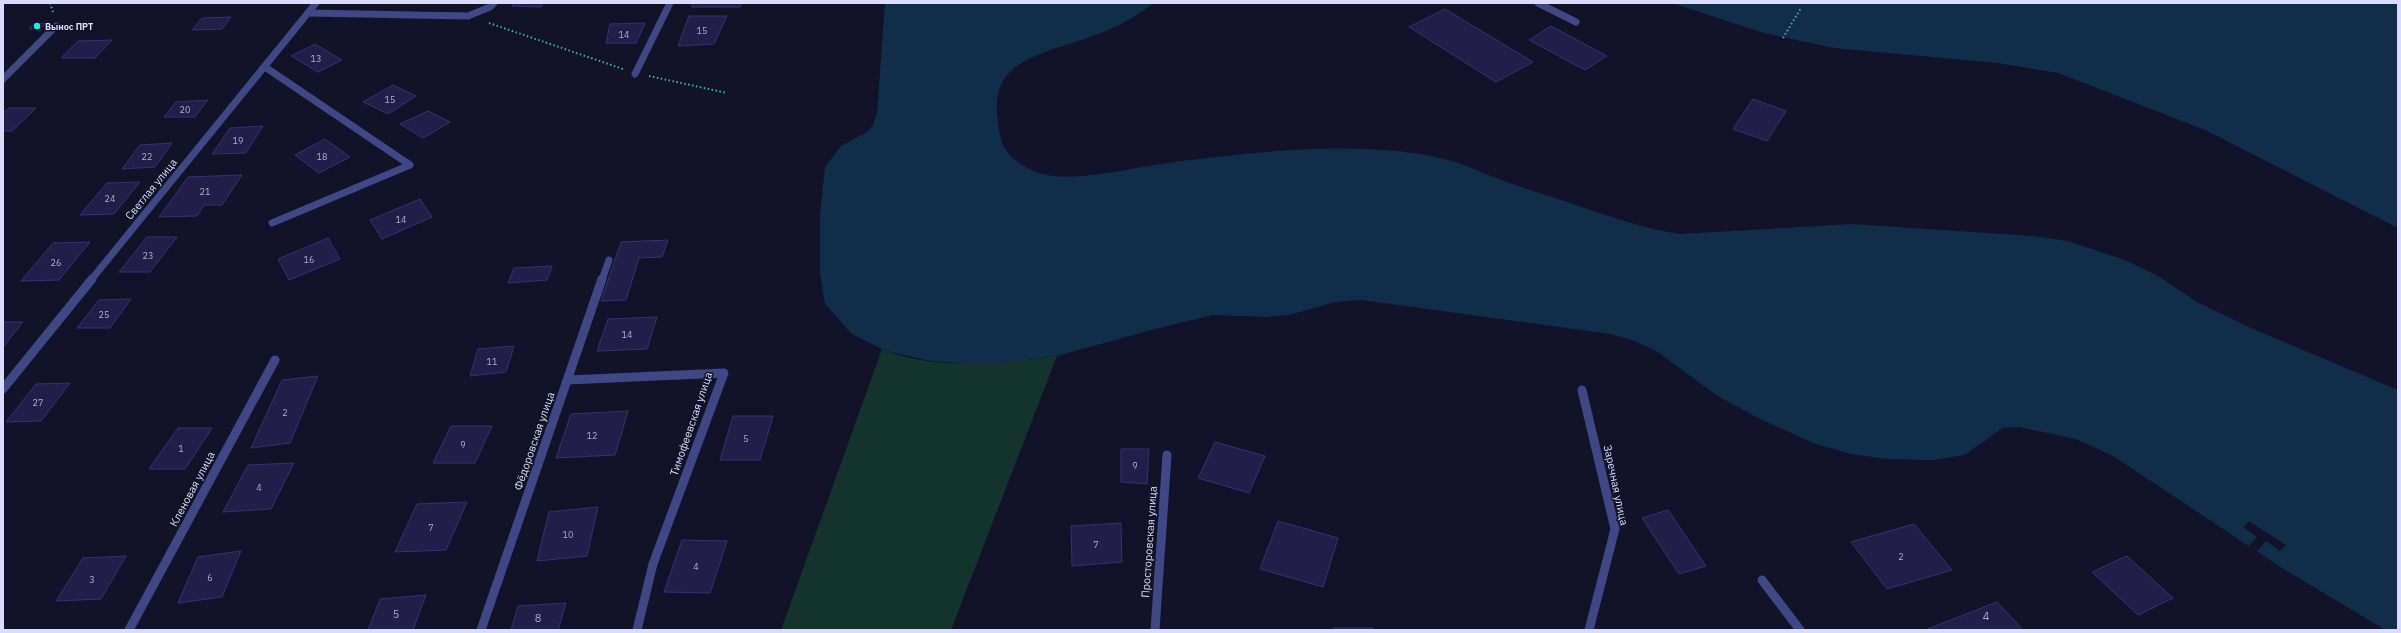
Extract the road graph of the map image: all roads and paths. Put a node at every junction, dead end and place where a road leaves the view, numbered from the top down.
1 (316, 3) edge
2 (494, 3) edge
3 (670, 3) edge
4 (1538, 3) edge
5 (1801, 8) dead end
6 (308, 13) junction
7 (468, 16) junction
8 (1576, 22) dead end
9 (56, 26) dead end
10 (1783, 38) dead end
11 (265, 67) junction
12 (635, 74) junction
13 (3, 79) edge
14 (726, 93) dead end
15 (272, 223) dead end
16 (609, 260) dead end
17 (276, 360) dead end
18 (568, 380) junction
19 (3, 389) edge
20 (1582, 390) dead end
21 (1167, 455) dead end
22 (1762, 580) dead end
23 (129, 630) edge
24 (481, 630) edge
25 (637, 630) edge
26 (1155, 630) edge
27 (1589, 630) edge
28 (1800, 630) edge

1 - 6 street, Светлая улица
2 - 7 street
3 - 12 street
4 - 8 street
5 - 10 path
6 - 7 street
6 - 11 street, Светлая улица
7 - 12 path
9 - 13 street
11 - 15 street
11 - 19 street, Светлая улица
12 - 14 path
16 - 18 street, Фёдоровская улица
17 - 23 street, Кленовая улица
18 - 24 street, Фёдоровская улица
18 - 25 street, Тимофеевская улица
20 - 27 street, Заречная улица
21 - 26 street, Просторовская улица
22 - 28 street

